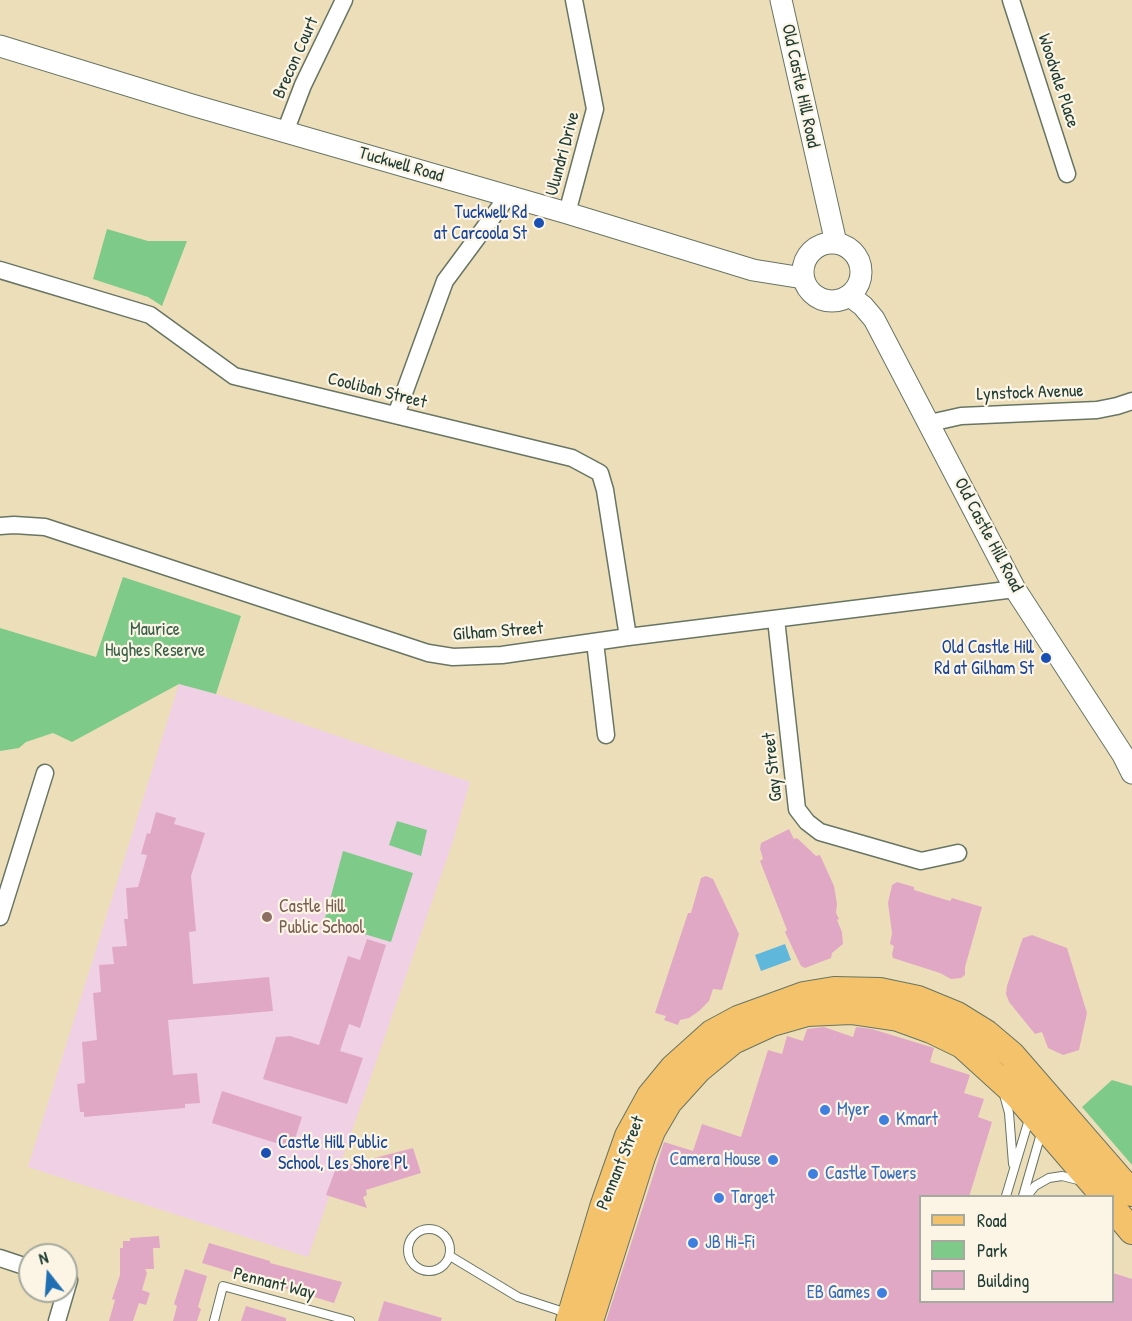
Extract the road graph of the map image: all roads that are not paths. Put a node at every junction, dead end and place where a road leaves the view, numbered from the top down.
1 (344, 0) edge
2 (574, 0) edge
3 (781, 0) edge
4 (1011, 0) edge
5 (0, 46) edge
6 (285, 132) junction
7 (1067, 174) dead end
8 (508, 196) junction
9 (567, 213) junction
10 (836, 243) junction
11 (0, 270) edge
12 (803, 278) junction
13 (850, 296) junction
14 (1132, 400) edge
15 (396, 415) junction
16 (930, 423) junction
17 (0, 526) edge
18 (1016, 590) junction
19 (776, 619) junction
20 (628, 637) junction
21 (595, 642) junction
22 (606, 735) dead end
23 (45, 773) dead end
24 (1132, 773) edge
25 (958, 854) dead end
26 (0, 917) edge
27 (993, 1072) junction
28 (1046, 1112) junction
29 (1012, 1177) junction
30 (1100, 1192) edge
31 (1132, 1193) edge
32 (1007, 1195) edge
33 (1025, 1195) edge
34 (1027, 1195) edge
35 (1114, 1208) edge
36 (1132, 1231) edge
37 (450, 1256) junction
38 (0, 1258) edge
39 (18, 1264) edge
40 (62, 1303) edge
41 (582, 1320) edge
42 (57, 1321) edge
43 (214, 1321) edge
44 (350, 1321) edge

1 - 6 street, Brecon Court
2 - 9 street, Ulundri Drive
3 - 10 street, Old Castle Hill Road
4 - 7 street, Woodvale Place
5 - 6 street, Tuckwell Road
6 - 8 street, Tuckwell Road
8 - 9 street, Tuckwell Road
8 - 15 street
9 - 12 street, Tuckwell Road
10 - 12 street
10 - 13 street
11 - 15 street, Coolibah Street
12 - 13 street
13 - 16 street, Old Castle Hill Road
14 - 16 street, Lynstock Avenue
15 - 20 street, Coolibah Street
16 - 18 street, Old Castle Hill Road
17 - 21 street, Gilham Street
18 - 19 street, Gilham Street
18 - 24 street, Old Castle Hill Road
19 - 20 street, Gilham Street
19 - 25 street, Gay Street
20 - 21 street, Gilham Street
21 - 22 street
23 - 26 street
27 - 28 main road, Pennant Street
27 - 29 lane
27 - 41 main road, Pennant Street
28 - 29 lane
28 - 30 main road, Pennant Street
28 - 31 main road, Pennant Street
28 - 33 lane
28 - 41 main road, Pennant Street
29 - 32 lane
30 - 34 lane
35 - 36 main road
37 - 37 lane
37 - 41 lane
38 - 39 street
40 - 42 street
43 - 44 lane, Pennant Way

